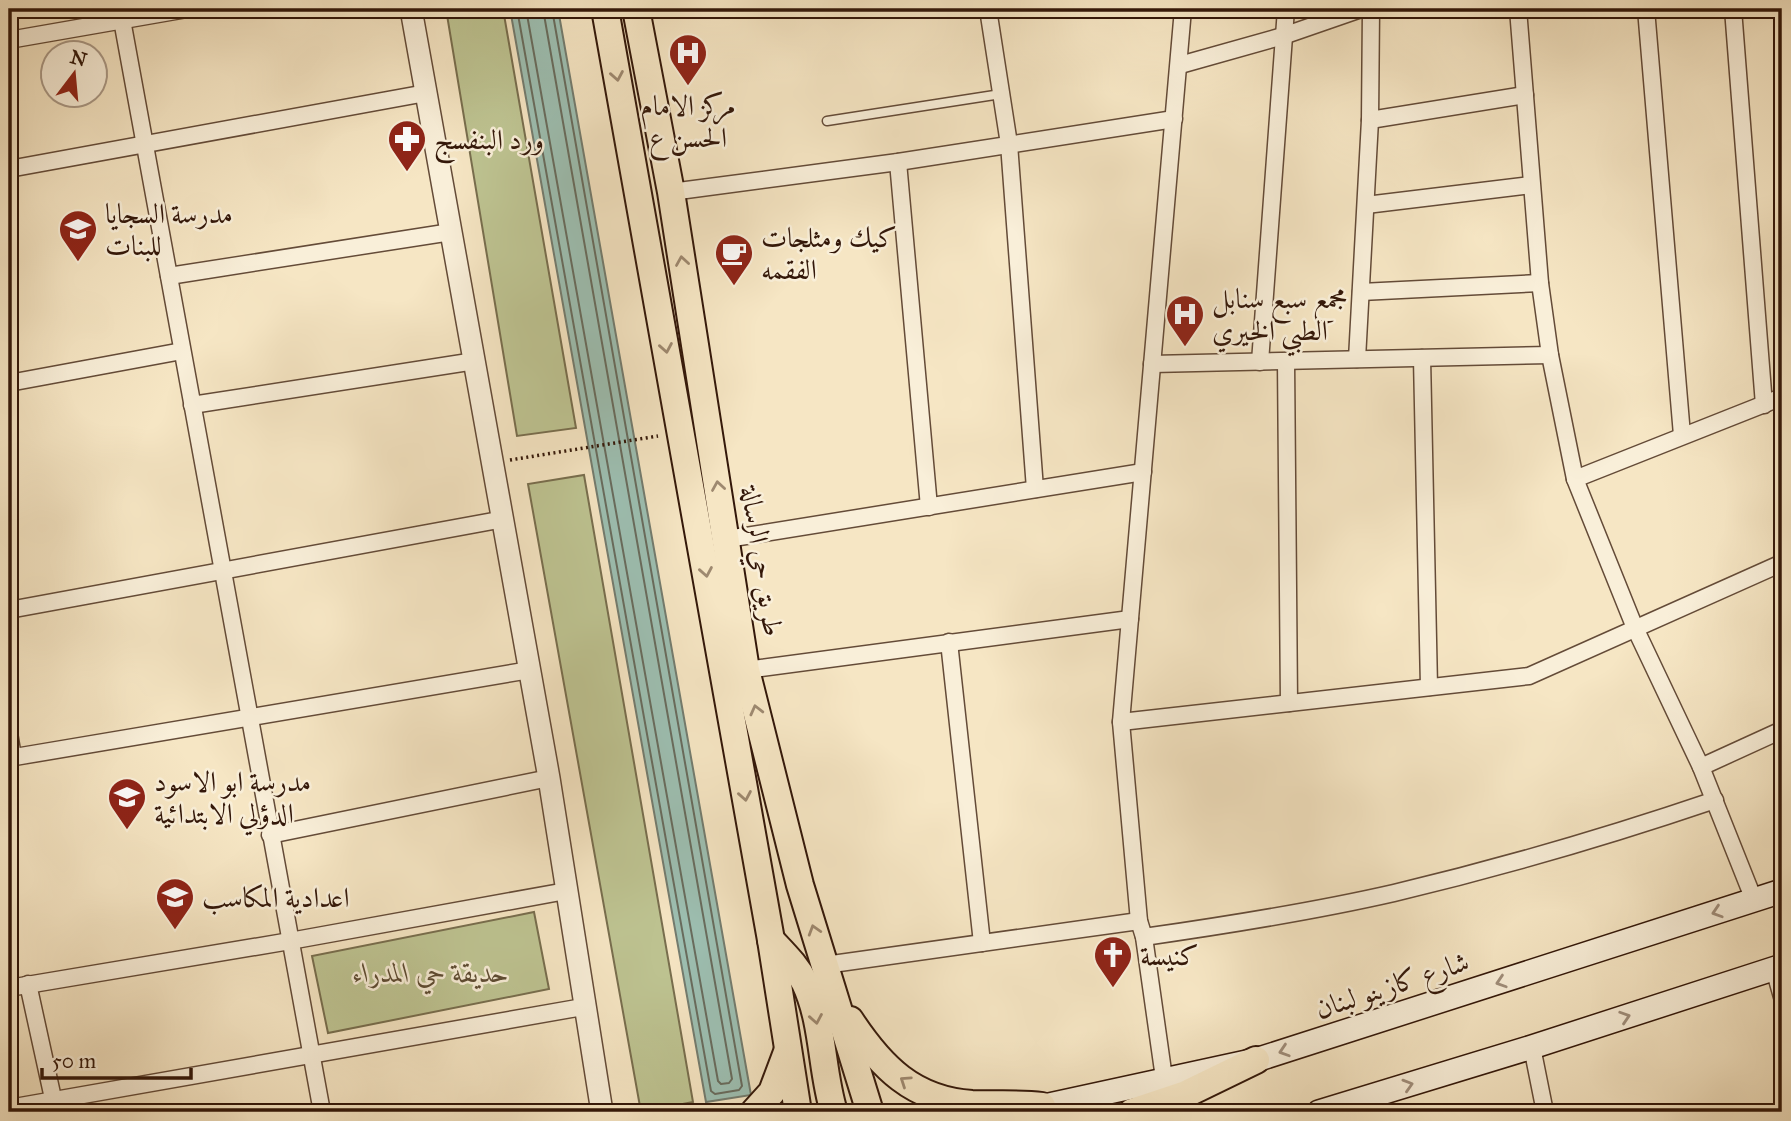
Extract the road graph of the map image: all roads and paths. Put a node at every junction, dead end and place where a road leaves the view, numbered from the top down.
1 (187, 9) edge
2 (411, 9) edge
3 (606, 9) edge
4 (636, 9) edge
5 (989, 9) edge
6 (1183, 9) edge
7 (1286, 9) edge
8 (1361, 9) edge
9 (1371, 9) edge
10 (1518, 9) edge
11 (1646, 9) edge
12 (1733, 9) edge
13 (121, 14) edge
14 (1283, 36) junction
15 (9, 40) edge
16 (1180, 65) junction
17 (426, 93) junction
18 (1001, 94) junction
19 (1525, 95) junction
20 (1174, 119) junction
21 (1370, 120) junction
22 (827, 121) dead end
23 (144, 144) junction
24 (1009, 144) junction
25 (898, 162) junction
26 (9, 169) edge
27 (1531, 185) junction
28 (671, 192) junction
29 (1366, 205) junction
30 (452, 232) junction
31 (169, 276) junction
32 (1539, 283) junction
33 (1361, 292) junction
34 (182, 352) junction
35 (1550, 355) junction
36 (1422, 358) junction
37 (1357, 359) junction
38 (475, 361) junction
39 (1286, 361) junction
40 (1260, 362) junction
41 (1152, 364) junction
42 (9, 383) edge
43 (1782, 397) edge
44 (192, 405) junction
45 (1764, 405) junction
46 (1682, 435) junction
47 (654, 436) dead end
48 (494, 462) junction
49 (1143, 472) junction
50 (1575, 479) junction
51 (1035, 489) junction
52 (929, 507) junction
53 (504, 519) junction
54 (727, 540) junction
55 (1782, 563) edge
56 (222, 571) junction
57 (9, 610) edge
58 (1130, 619) junction
59 (1635, 628) junction
60 (949, 642) junction
61 (530, 670) junction
62 (746, 670) junction
63 (1429, 687) junction
64 (1289, 703) junction
65 (249, 718) junction
66 (1121, 722) junction
67 (1782, 730) edge
68 (9, 733) edge
69 (11, 757) edge
70 (1701, 767) junction
71 (549, 778) junction
72 (1715, 800) junction
73 (270, 835) junction
74 (566, 891) junction
75 (1782, 891) edge
76 (1754, 900) junction
77 (1139, 920) junction
78 (1144, 937) junction
79 (771, 940) junction
80 (290, 941) junction
81 (982, 943) junction
82 (825, 965) junction
83 (1778, 967) edge
84 (28, 984) junction
85 (9, 988) edge
86 (834, 993) junction
87 (1782, 997) edge
88 (583, 1007) junction
89 (789, 1047) junction
90 (1532, 1047) junction
91 (310, 1054) junction
92 (1256, 1060) junction
93 (1164, 1078) junction
94 (55, 1106) edge
95 (1042, 1106) junction
96 (9, 1108) edge
97 (322, 1112) edge
98 (602, 1112) edge
99 (754, 1112) edge
100 (798, 1112) edge
101 (834, 1112) edge
102 (870, 1112) edge
103 (1014, 1112) edge
104 (1132, 1112) edge
105 (1319, 1112) edge
106 (1545, 1112) edge

1 - 13 street
2 - 17 street
3 -> 79 main road, طريق حي الرسالة
4 - 28 main road, طريق حي الرسالة
5 - 18 street
6 - 16 street
7 - 14 street
8 - 14 street
9 - 21 street
10 - 19 street
11 - 46 street
12 - 45 street
13 - 15 street
13 - 23 street
14 - 16 street
14 - 40 street
16 - 20 street
17 - 23 street
17 - 30 street
18 - 22 lane
18 - 24 street
19 - 21 street
19 - 27 street
20 - 24 street
20 - 41 street
21 - 29 street
23 - 26 street
23 - 31 street
24 - 25 street
24 - 51 street
25 - 28 street
25 - 52 street
27 - 29 street
27 - 32 street
54 -> 28 main road, طريق حي الرسالة
29 - 33 street
30 - 31 street
30 - 38 street
31 - 34 street
32 - 33 street
32 - 35 street
33 - 37 street
34 - 42 street
34 - 44 street
35 - 36 street
35 - 50 street
36 - 37 street
36 - 63 street
37 - 39 street
38 - 44 street
38 - 48 street
39 - 40 street
39 - 64 street
40 - 41 street
41 - 49 street
43 - 45 street
44 - 56 street
45 - 46 street
46 - 50 street
47 - 48 path
48 - 53 street
49 - 51 street
49 - 58 street
50 - 59 street
51 - 52 street
52 - 54 street
53 - 56 street
53 - 61 street
54 - 62 main road, طريق حي الرسالة
55 - 59 street
56 - 57 street
56 - 65 street
58 - 60 street
58 - 66 street
59 - 63 street
59 - 70 street
60 - 62 street
60 - 81 street
61 - 65 street
61 - 71 street
82 -> 62 main road, طريق حي الرسالة
63 - 64 street
64 - 66 street
65 - 69 street
65 - 73 street
66 - 77 street
67 - 70 street
68 - 69 street
70 - 72 street
71 - 73 street
71 - 74 street
72 - 76 street
72 - 78 street
73 - 80 street
74 - 80 street
74 - 88 street
75 - 76 main road, شارع كازينو لبنان
76 -> 92 main road, شارع كازينو لبنان
77 - 78 street
77 - 81 street
78 - 93 street
79 - 89 main road, طريق حي الرسالة
79 -> 101 main road
80 - 84 street
80 - 91 street
81 - 82 street
82 - 86 main road, طريق حي الرسالة
83 - 87 street
90 -> 83 main road
84 - 85 street
84 - 94 street
95 -> 86 main road
86 - 102 main road, طريق حي الرسالة
88 - 91 street
88 - 98 street
89 - 99 main road
89 - 100 main road, طريق حي الرسالة
105 -> 90 main road
90 - 106 street
91 - 94 street
91 - 97 street
92 - 93 main road, شارع كازينو لبنان
92 - 104 main road
93 - 95 main road, شارع كازينو لبنان
94 - 96 street
95 - 103 main road, شارع كازينو لبنان

